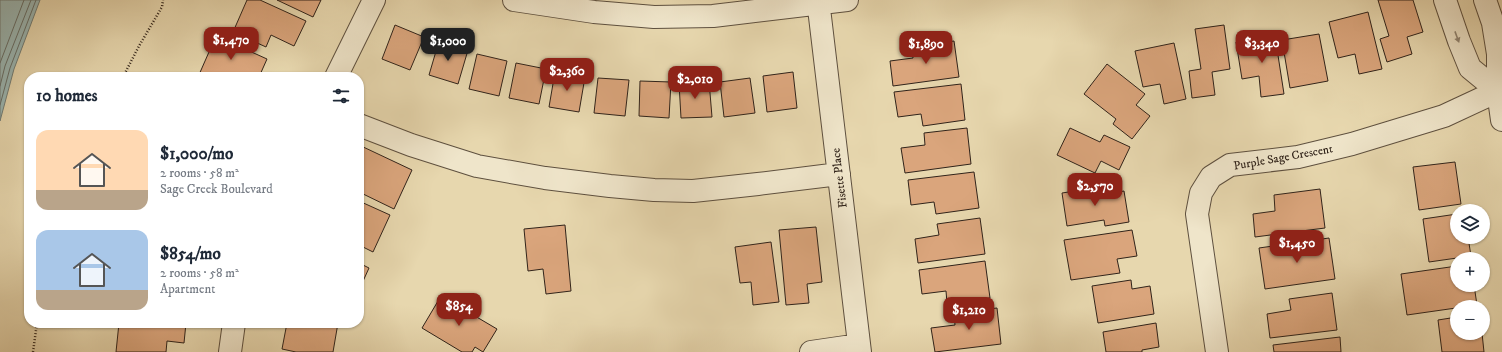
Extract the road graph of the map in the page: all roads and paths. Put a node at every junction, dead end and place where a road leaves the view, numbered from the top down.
1 (163, 0) edge
2 (374, 0) edge
3 (514, 0) edge
4 (847, 0) edge
5 (1445, 0) edge
6 (1485, 0) edge
7 (818, 2) edge
8 (126, 72) edge
9 (338, 72) edge
10 (1500, 90) edge
11 (1502, 120) edge
12 (364, 127) edge
13 (839, 174) junction
14 (36, 328) edge
15 (233, 328) edge
16 (859, 348) edge
17 (33, 352) edge
18 (230, 352) edge
19 (811, 352) edge
20 (1217, 352) edge

1 - 8 path
2 - 9 street
3 - 7 street
4 - 7 street
5 -> 10 street
6 - 10 street
7 - 13 street, Fisette Place
10 - 11 street
10 - 20 street, Purple Sage Crescent
12 - 13 street
13 - 16 street, Fisette Place
14 - 17 path
15 - 18 street
16 - 19 street

